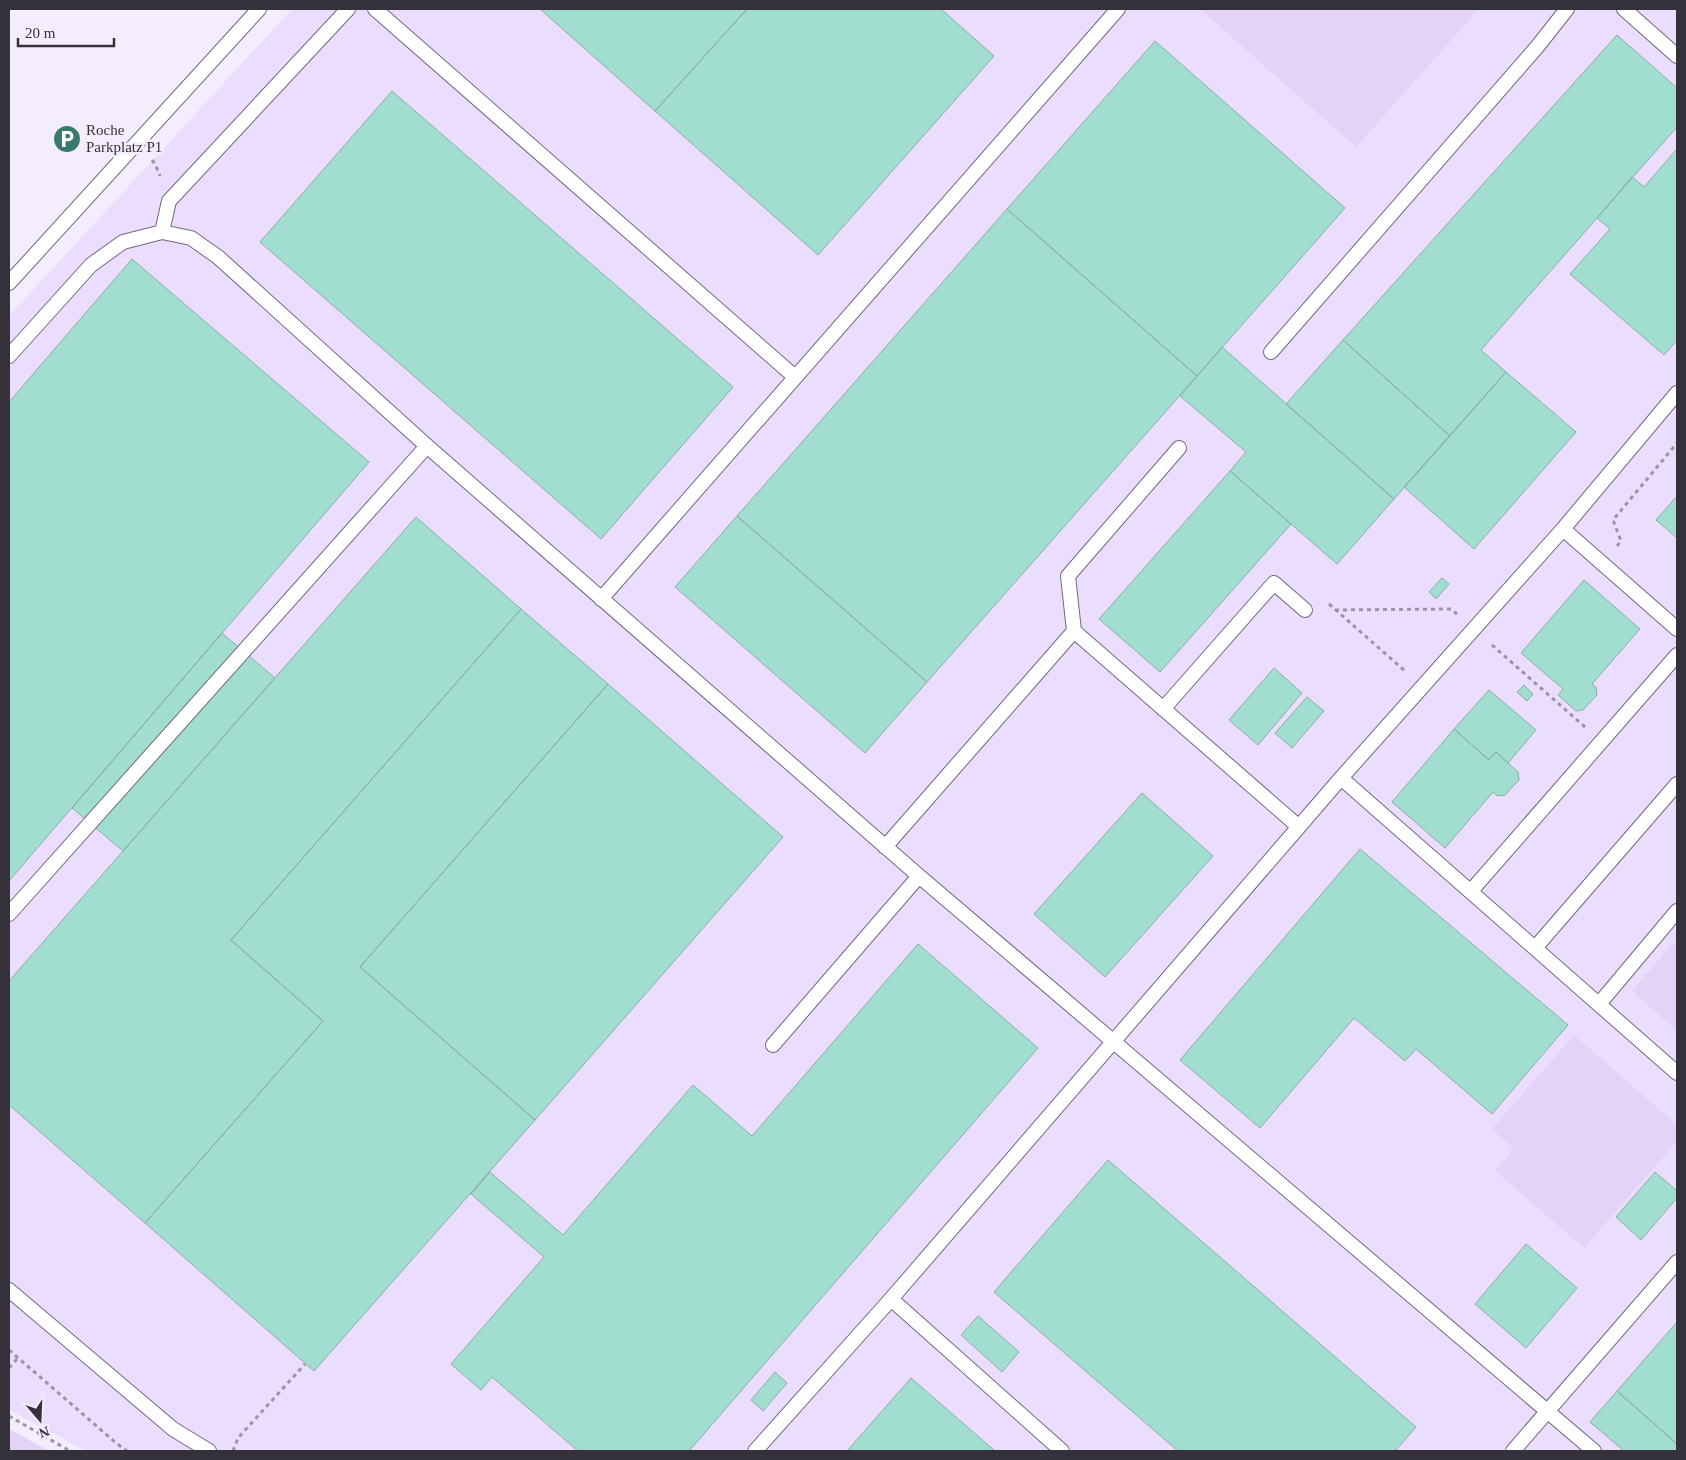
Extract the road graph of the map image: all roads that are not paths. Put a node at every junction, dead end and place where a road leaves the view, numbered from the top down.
1 (259, 9) edge
2 (348, 9) edge
3 (375, 9) edge
4 (1118, 9) edge
5 (1567, 9) edge
6 (1624, 9) edge
7 (1677, 56) edge
8 (162, 232) junction
9 (9, 283) edge
10 (1271, 352) dead end
11 (9, 356) edge
12 (795, 378) junction
13 (1677, 392) edge
14 (427, 446) junction
15 (1179, 448) dead end
16 (1563, 529) junction
17 (601, 599) junction
18 (1305, 610) road end
19 (1677, 629) edge
20 (1074, 630) junction
21 (1677, 655) edge
22 (1163, 709) junction
23 (1342, 778) junction
24 (1677, 784) edge
25 (1298, 827) junction
26 (885, 847) junction
27 (919, 876) junction
28 (1471, 891) junction
29 (1677, 911) edge
30 (9, 914) edge
31 (1535, 948) junction
32 (1599, 1004) junction
33 (1112, 1042) junction
34 (773, 1045) dead end
35 (1677, 1072) edge
36 (1677, 1262) edge
37 (9, 1290) edge
38 (891, 1299) junction
39 (1548, 1411) junction
40 (209, 1451) edge
41 (755, 1451) edge
42 (1062, 1451) edge
43 (1513, 1451) edge
44 (1594, 1451) edge

1 - 9 lane
2 - 8 lane
3 - 12 lane
4 - 12 lane
5 - 10 lane
6 - 7 lane
8 - 11 lane
8 - 14 lane
12 - 17 lane
13 - 16 lane
14 - 17 lane
14 - 30 lane
15 - 20 lane
16 - 19 lane
16 - 23 lane
17 - 26 lane
18 - 22 lane
20 - 22 lane
20 - 26 lane
21 - 28 lane
22 - 25 lane
23 - 25 lane
23 - 28 lane
24 - 31 lane
25 - 33 lane
26 - 27 lane
27 - 33 lane
27 - 34 lane
28 - 31 lane
29 - 32 lane
31 - 32 lane
32 - 35 lane
33 - 38 lane
33 - 39 lane
36 - 39 lane
37 - 40 lane
38 - 41 lane
38 - 42 lane
39 - 43 lane
39 - 44 lane

